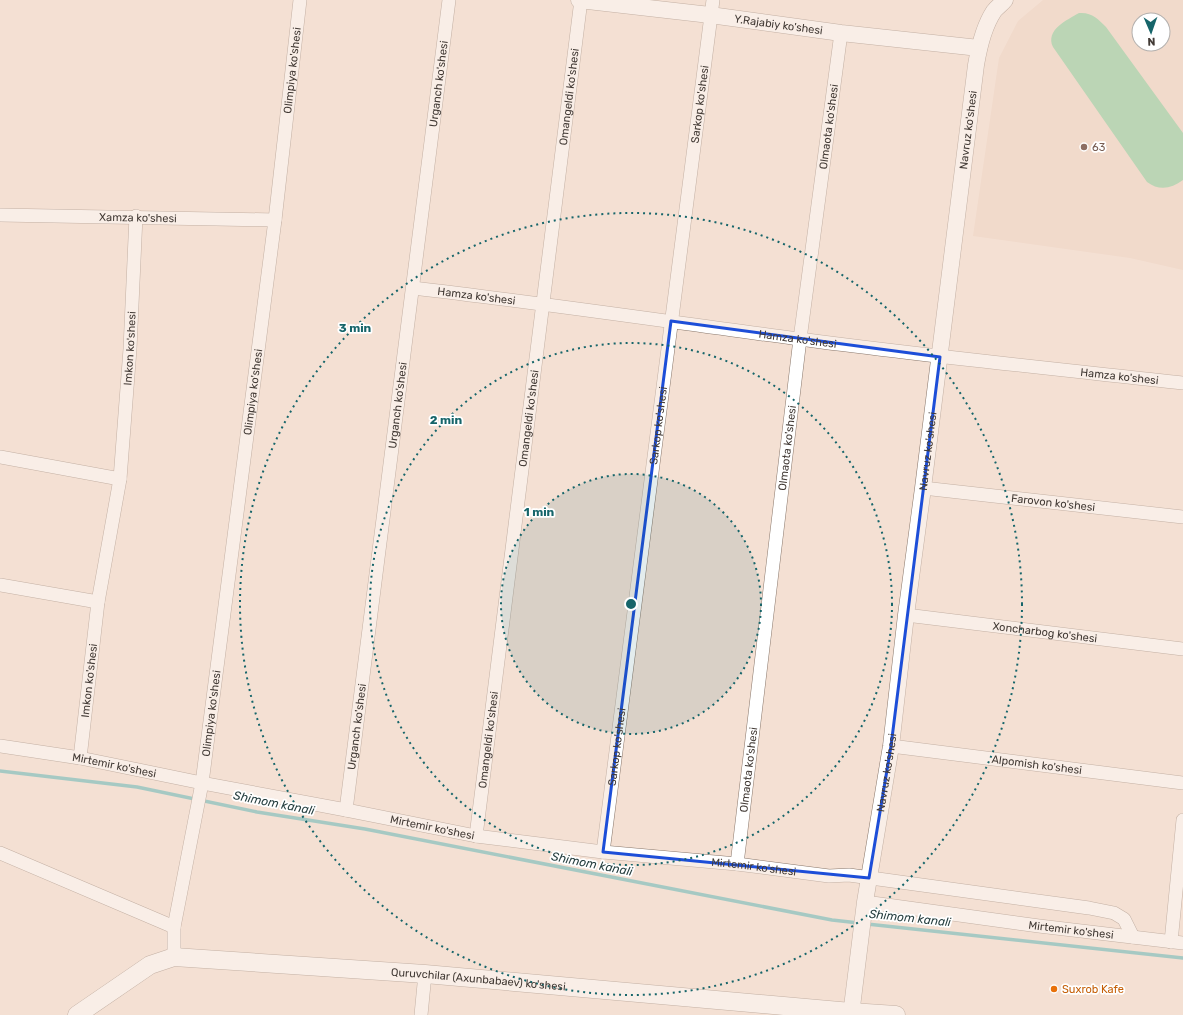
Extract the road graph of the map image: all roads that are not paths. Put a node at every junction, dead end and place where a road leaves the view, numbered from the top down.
1 (300, 0) edge
2 (449, 0) edge
3 (580, 0) edge
4 (1005, 0) edge
5 (712, 8) edge
6 (841, 33) junction
7 (979, 48) junction
8 (0, 214) edge
9 (136, 216) junction
10 (275, 220) junction
11 (413, 288) junction
12 (542, 303) junction
13 (671, 321) junction
14 (800, 339) junction
15 (940, 357) junction
16 (1183, 383) edge
17 (0, 457) edge
18 (120, 479) junction
19 (923, 488) junction
20 (1183, 517) edge
21 (0, 585) edge
22 (98, 602) junction
23 (906, 615) junction
24 (1183, 649) edge
25 (0, 746) edge
26 (891, 746) junction
27 (80, 758) junction
28 (202, 783) junction
29 (1183, 783) edge
30 (346, 810) junction
31 (1183, 820) edge
32 (476, 836) junction
33 (603, 852) junction
34 (0, 853) edge
35 (737, 864) junction
36 (869, 878) junction
37 (865, 906) junction
38 (174, 927) junction
39 (1133, 937) junction
40 (1177, 942) edge
41 (174, 957) junction
42 (425, 974) junction
43 (851, 1014) edge
44 (77, 1015) edge
45 (421, 1015) edge
46 (896, 1015) edge

1 - 10 street, Olimpiya ko'shesi
2 - 11 street, Urganch ko'shesi
3 - 5 street, Y.Rajabiy ko'shesi
3 - 12 street, Omangeldi ko'shesi
4 - 7 street, Navruz ko'shesi
5 - 6 street, Y.Rajabiy ko'shesi
5 - 13 street, Sarkop ko'shesi
6 - 7 street, Y.Rajabiy ko'shesi
6 - 14 street, Olmaota ko'shesi
7 - 15 street, Navruz ko'shesi
8 - 9 street, Xamza ko'shesi
9 - 10 street, Xamza ko'shesi
9 - 18 street, Imkon ko'shesi
10 - 28 street, Olimpiya ko'shesi
11 - 12 street, Hamza ko'shesi
11 - 30 street, Urganch ko'shesi
12 - 13 street, Hamza ko'shesi
12 - 32 street, Omangeldi ko'shesi
13 - 14 street, Hamza ko'shesi
13 - 33 street, Sarkop ko'shesi
14 - 15 street, Hamza ko'shesi
14 - 35 street, Olmaota ko'shesi
15 - 16 street, Hamza ko'shesi
15 - 19 street, Navruz ko'shesi
17 - 18 street
18 - 22 street, Imkon ko'shesi
19 - 20 street, Farovon ko'shesi
19 - 23 street, Navruz ko'shesi
21 - 22 street
22 - 27 street, Imkon ko'shesi
23 - 24 street, Xoncharbog ko'shesi
23 - 26 street, Navruz ko'shesi
25 - 27 street, Mirtemir ko'shesi
26 - 29 street, Alpomish ko'shesi
26 - 36 street, Navruz ko'shesi
27 - 28 street, Mirtemir ko'shesi
28 - 30 street, Mirtemir ko'shesi
28 - 38 street, Olimpiya ko'shesi
30 - 32 street, Mirtemir ko'shesi
31 - 40 street
32 - 33 street, Mirtemir ko'shesi
33 - 35 street, Mirtemir ko'shesi
34 - 38 street
35 - 36 street, Mirtemir ko'shesi
36 - 37 street, Navruz ko'shesi
36 - 39 street, Mirtemir ko'shesi
37 - 39 street, Mirtemir ko'shesi
37 - 43 street, Navruz ko'shesi
38 - 41 street, Olimpiya ko'shesi
39 - 40 street, Mirtemir ko'shesi
41 - 42 main road, Quruvchilar (Axunbabaev) ko'shesi
41 - 44 main road, Quruvchilar (Axunbabaev) ko'shesi
42 - 43 main road, Quruvchilar (Axunbabaev) ko'shesi
42 - 45 street
43 - 46 main road, Quruvchilar (Axunbabaev) ko'shesi

